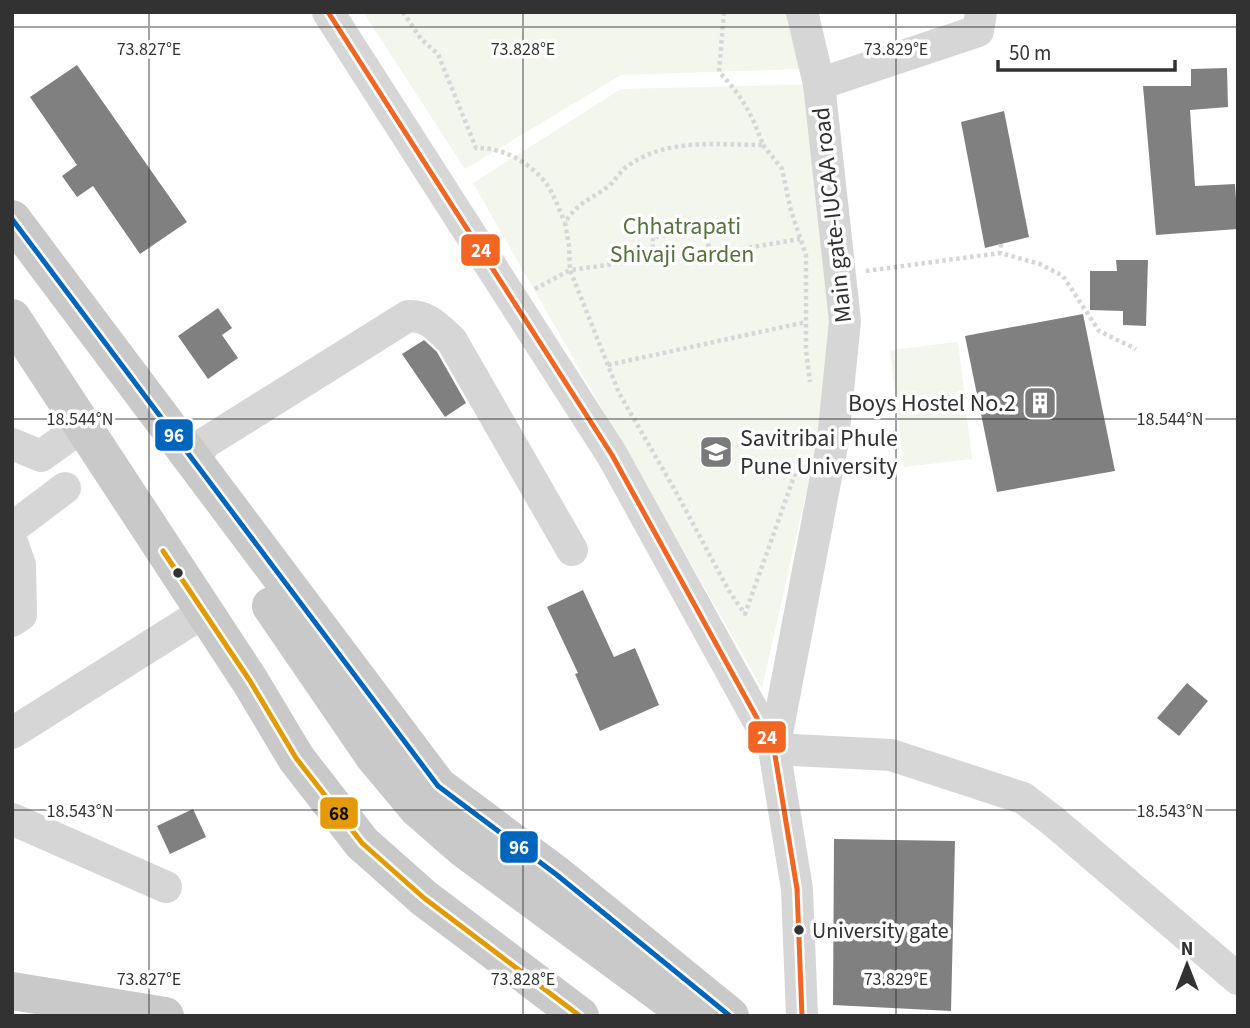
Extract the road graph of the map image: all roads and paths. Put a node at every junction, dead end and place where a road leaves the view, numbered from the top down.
1 (328, 12) edge
2 (402, 12) edge
3 (724, 12) edge
4 (802, 12) edge
5 (981, 12) edge
6 (819, 85) junction
7 (763, 145) junction
8 (14, 221) edge
9 (565, 222) junction
10 (800, 239) junction
11 (1001, 244) dead end
12 (1000, 253) junction
13 (570, 270) junction
14 (839, 274) junction
15 (513, 302) junction
16 (12, 318) edge
17 (806, 322) junction
18 (1136, 349) dead end
19 (608, 365) junction
20 (810, 387) dead end
21 (84, 425) junction
22 (12, 444) edge
23 (802, 447) dead end
24 (195, 459) junction
25 (65, 488) dead end
26 (12, 528) edge
27 (12, 542) edge
28 (572, 550) dead end
29 (204, 612) junction
30 (12, 621) edge
31 (12, 733) edge
32 (774, 749) junction
33 (12, 819) edge
34 (166, 887) dead end
35 (1238, 979) edge
36 (12, 991) edge
37 (57, 999) junction
38 (100, 1016) edge
39 (165, 1016) edge
40 (580, 1016) edge
41 (691, 1016) edge
42 (730, 1016) edge
43 (802, 1016) edge

1 - 15 street
2 - 9 path
3 - 7 path
4 - 6 street, Main gate-IUCAA road
5 - 6 street
6 - 14 street, Main gate-IUCAA road
7 - 9 path
7 - 10 path
8 - 24 main road
8 - 41 main road
9 - 13 path
10 - 13 path
10 - 17 path
11 - 12 path
12 - 14 path
12 - 18 path
13 - 15 path
13 - 19 path
14 - 32 street, Main gate-IUCAA road
15 - 32 street
16 - 21 main road
17 - 19 path
17 - 20 path
19 - 23 path
21 - 22 street
21 - 29 main road
24 - 28 street
24 - 42 main road
25 - 26 street
27 - 30 street
29 - 31 street
29 - 40 main road
32 - 35 street
32 - 43 street
33 - 34 street
36 - 37 main road
37 - 38 main road
37 - 39 main road

